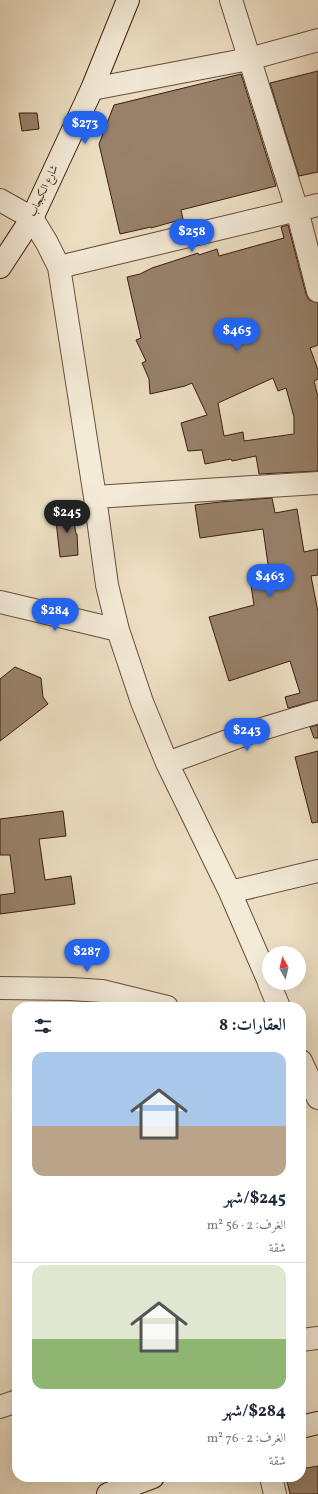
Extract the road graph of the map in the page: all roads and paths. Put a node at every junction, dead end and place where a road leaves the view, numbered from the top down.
1 (128, 0) edge
2 (231, 0) edge
3 (318, 40) edge
4 (249, 59) junction
5 (92, 89) junction
6 (0, 200) edge
7 (318, 205) edge
8 (297, 210) junction
9 (32, 218) junction
10 (0, 267) edge
11 (59, 267) junction
12 (318, 291) edge
13 (318, 483) edge
14 (95, 497) junction
15 (0, 602) edge
16 (118, 630) junction
17 (318, 712) edge
18 (167, 763) junction
19 (318, 871) edge
20 (230, 892) junction
21 (262, 967) edge
22 (0, 988) edge
23 (272, 990) edge
24 (147, 1002) edge
25 (277, 1002) edge
26 (306, 1072) edge
27 (318, 1098) edge
28 (318, 1338) edge
29 (306, 1339) edge
30 (12, 1403) edge
31 (0, 1407) edge
32 (318, 1423) edge
33 (306, 1426) edge
34 (140, 1482) edge
35 (272, 1482) edge
36 (108, 1494) edge
37 (275, 1494) edge

1 - 5 street, شارع الكبجاب
2 - 4 street
3 - 4 street
4 - 5 street
4 - 8 street
5 - 9 street, شارع الكبجاب
6 - 9 street
7 - 8 street
8 - 11 street
8 - 12 street
9 - 10 street, شارع الكبجاب
9 - 11 street
11 - 14 street
13 - 14 street
14 - 16 street
15 - 16 street
16 - 18 street
17 - 18 street
18 - 20 street
19 - 20 street
20 - 21 street
22 - 24 street
23 - 25 street
26 - 27 street
28 - 29 street
30 - 31 street
32 - 33 street
34 - 36 street
35 - 37 street

